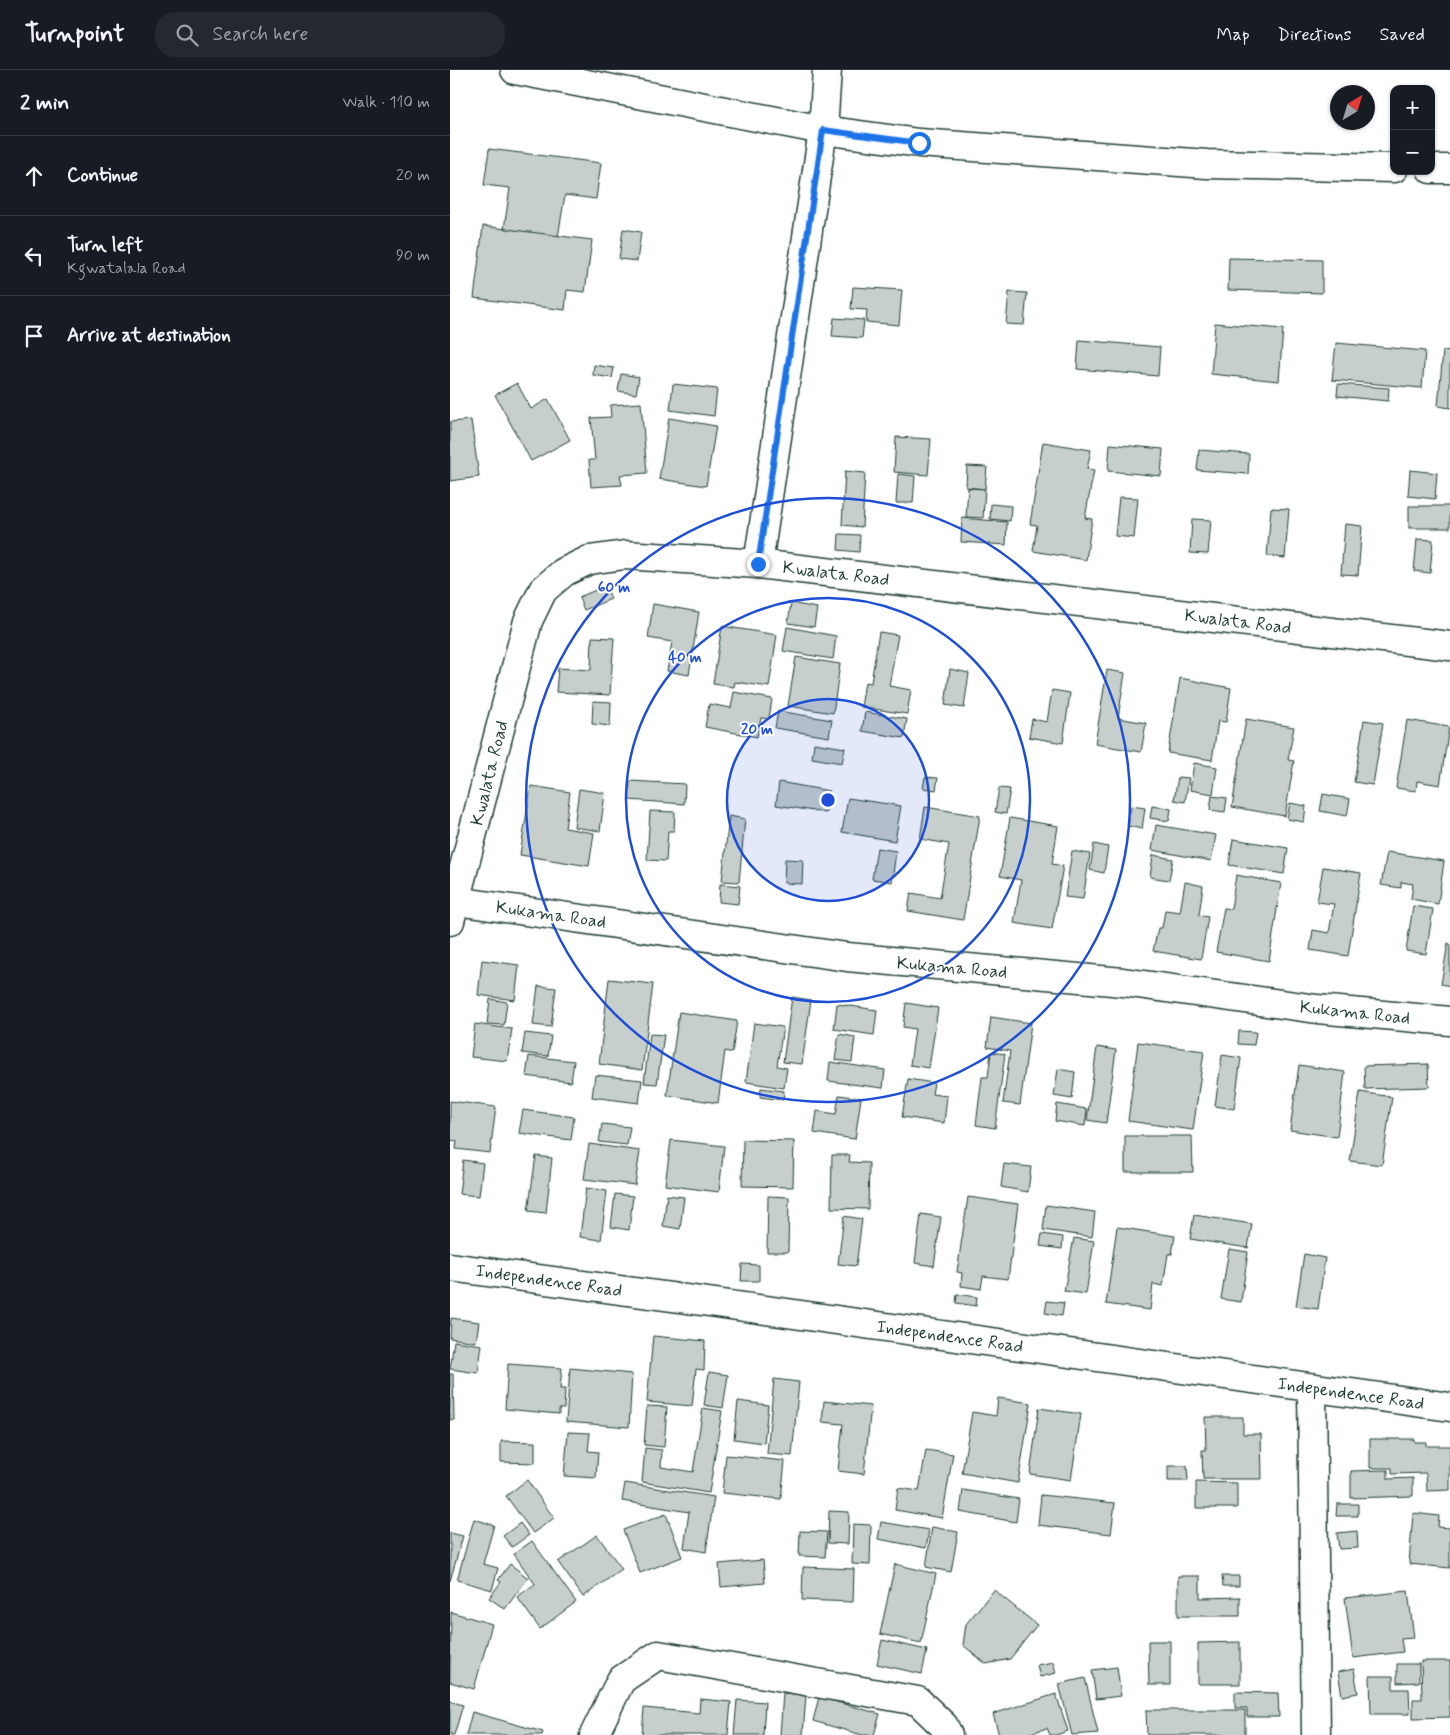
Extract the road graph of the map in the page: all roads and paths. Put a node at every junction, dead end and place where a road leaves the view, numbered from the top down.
1 (514, 70) edge
2 (827, 70) edge
3 (823, 130) junction
4 (1390, 168) edge
5 (1435, 169) edge
6 (1450, 169) edge
7 (758, 564) junction
8 (1450, 646) edge
9 (453, 911) edge
10 (1450, 1021) edge
11 (450, 1267) edge
12 (1312, 1388) junction
13 (1450, 1407) edge
14 (594, 1735) edge
15 (948, 1735) edge
16 (1316, 1735) edge

1 - 3 street
2 - 3 street
3 - 4 street
3 - 7 street
5 - 6 street
7 - 8 street, Kwalata Road
7 - 9 street, Kwalata Road
9 - 10 street, Kukama Road
11 - 12 street, Independence Road
12 - 13 street, Independence Road
12 - 16 street
14 - 15 street

